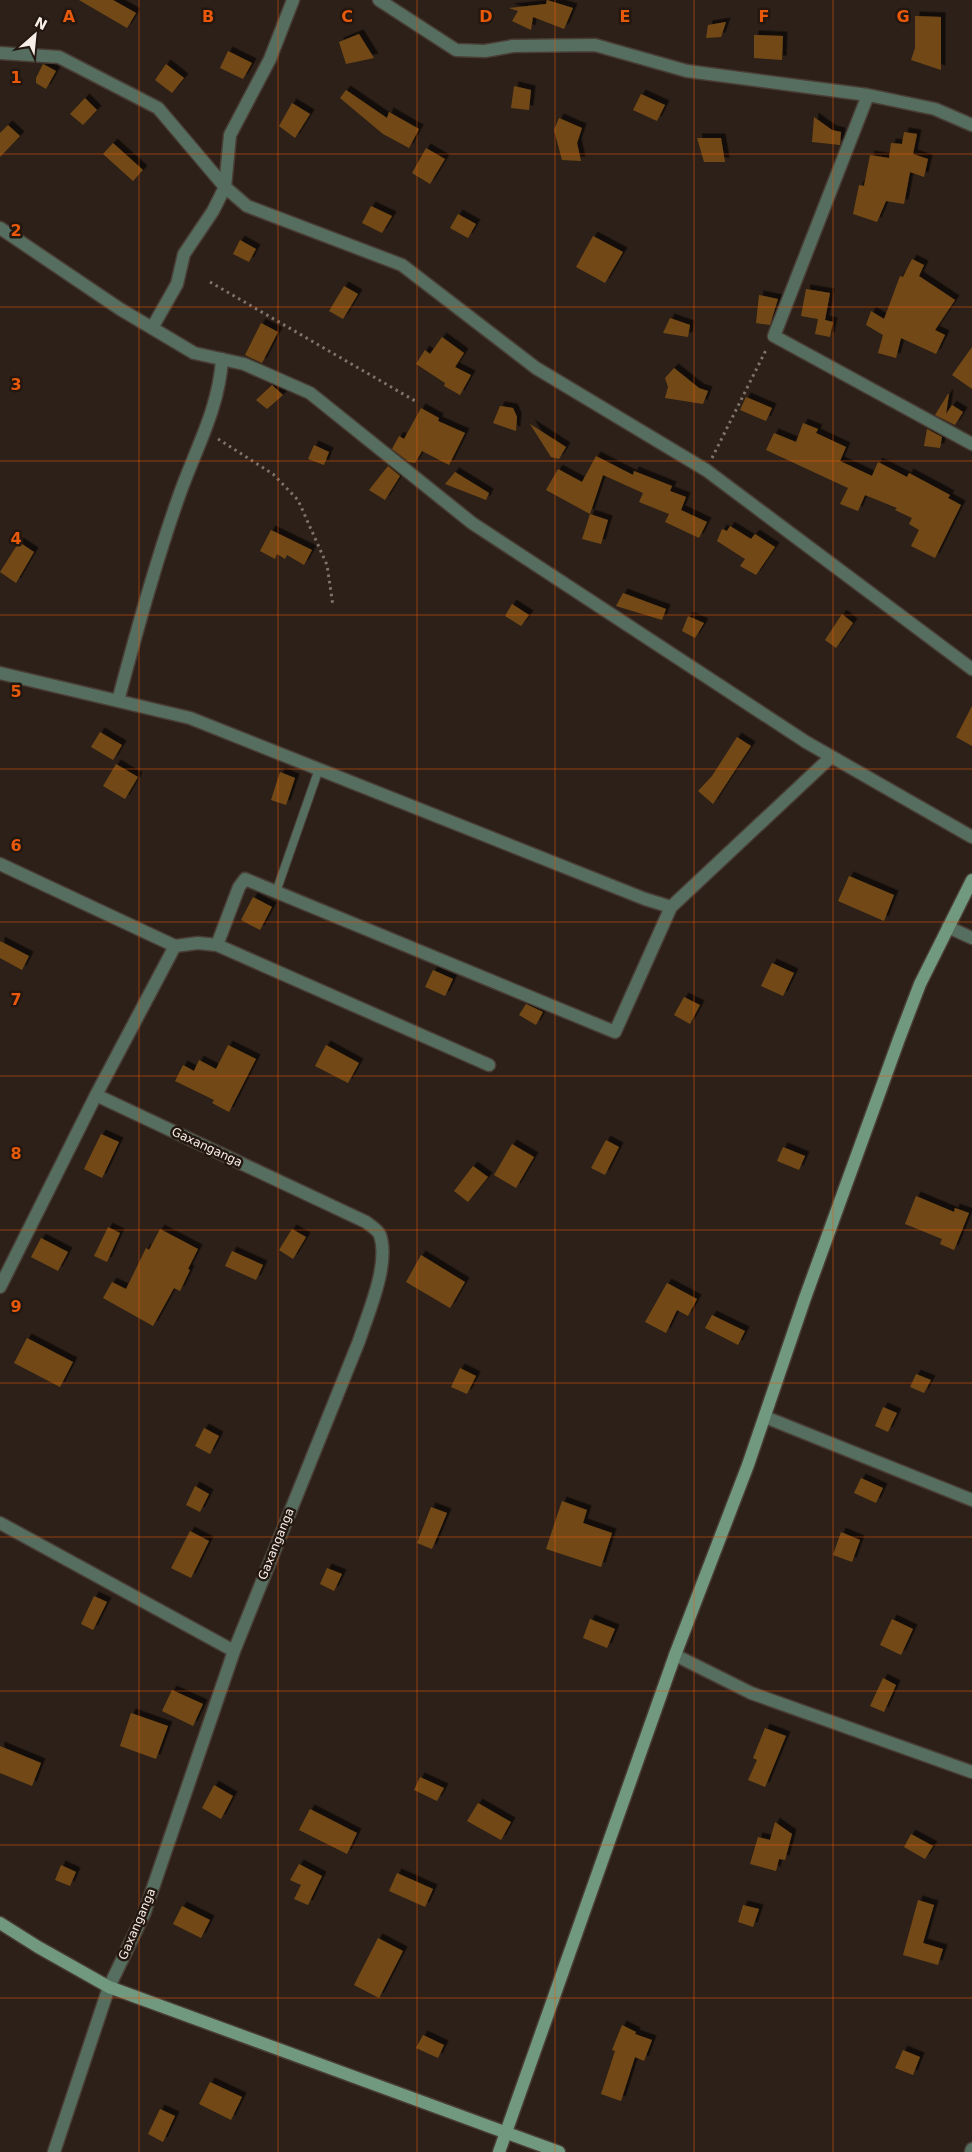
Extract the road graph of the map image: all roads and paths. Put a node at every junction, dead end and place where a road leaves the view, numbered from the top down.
1 (292, 0) edge
2 (379, 0) edge
3 (0, 53) edge
4 (868, 96) junction
5 (972, 125) edge
6 (225, 187) junction
7 (0, 228) edge
8 (210, 282) dead end
9 (152, 328) junction
10 (774, 336) junction
11 (222, 359) junction
12 (417, 402) dead end
13 (206, 432) junction
14 (972, 444) edge
15 (706, 470) junction
16 (333, 606) dead end
17 (972, 669) edge
18 (0, 673) edge
19 (118, 701) junction
20 (831, 758) junction
21 (318, 769) junction
22 (972, 837) edge
23 (0, 864) edge
24 (972, 880) edge
25 (276, 892) junction
26 (671, 907) junction
27 (948, 927) junction
28 (972, 938) edge
29 (217, 945) junction
30 (174, 946) junction
31 (489, 1065) dead end
32 (96, 1094) junction
33 (0, 1287) edge
34 (764, 1417) junction
35 (972, 1500) edge
36 (0, 1523) edge
37 (234, 1651) junction
38 (675, 1655) junction
39 (972, 1772) edge
40 (0, 1923) edge
41 (109, 1987) junction
42 (506, 2134) junction
43 (54, 2152) edge
44 (499, 2152) edge
45 (559, 2152) edge

1 - 6 street
2 - 4 street
3 - 6 street
4 - 5 street
4 - 10 street
6 - 9 street
6 - 15 street
7 - 9 street
8 - 12 path
9 - 11 street
10 - 14 street
10 - 15 path
11 - 13 street
11 - 20 street
13 - 16 path
13 - 19 street
15 - 17 street
18 - 19 street
19 - 21 street
20 - 22 street
20 - 26 street
21 - 25 lane
21 - 26 street
23 - 30 street
24 - 27 street
25 - 26 street
25 - 29 street
27 - 28 street
27 - 34 street
29 - 30 street
29 - 31 street
30 - 32 street
32 - 33 street
32 - 37 street, Gaxanganga
34 - 35 street
34 - 38 street
36 - 37 street
37 - 41 street, Gaxanganga
38 - 39 street
38 - 42 street
40 - 41 street
41 - 42 street
41 - 43 street, Gaxanganga
42 - 44 street
42 - 45 street

